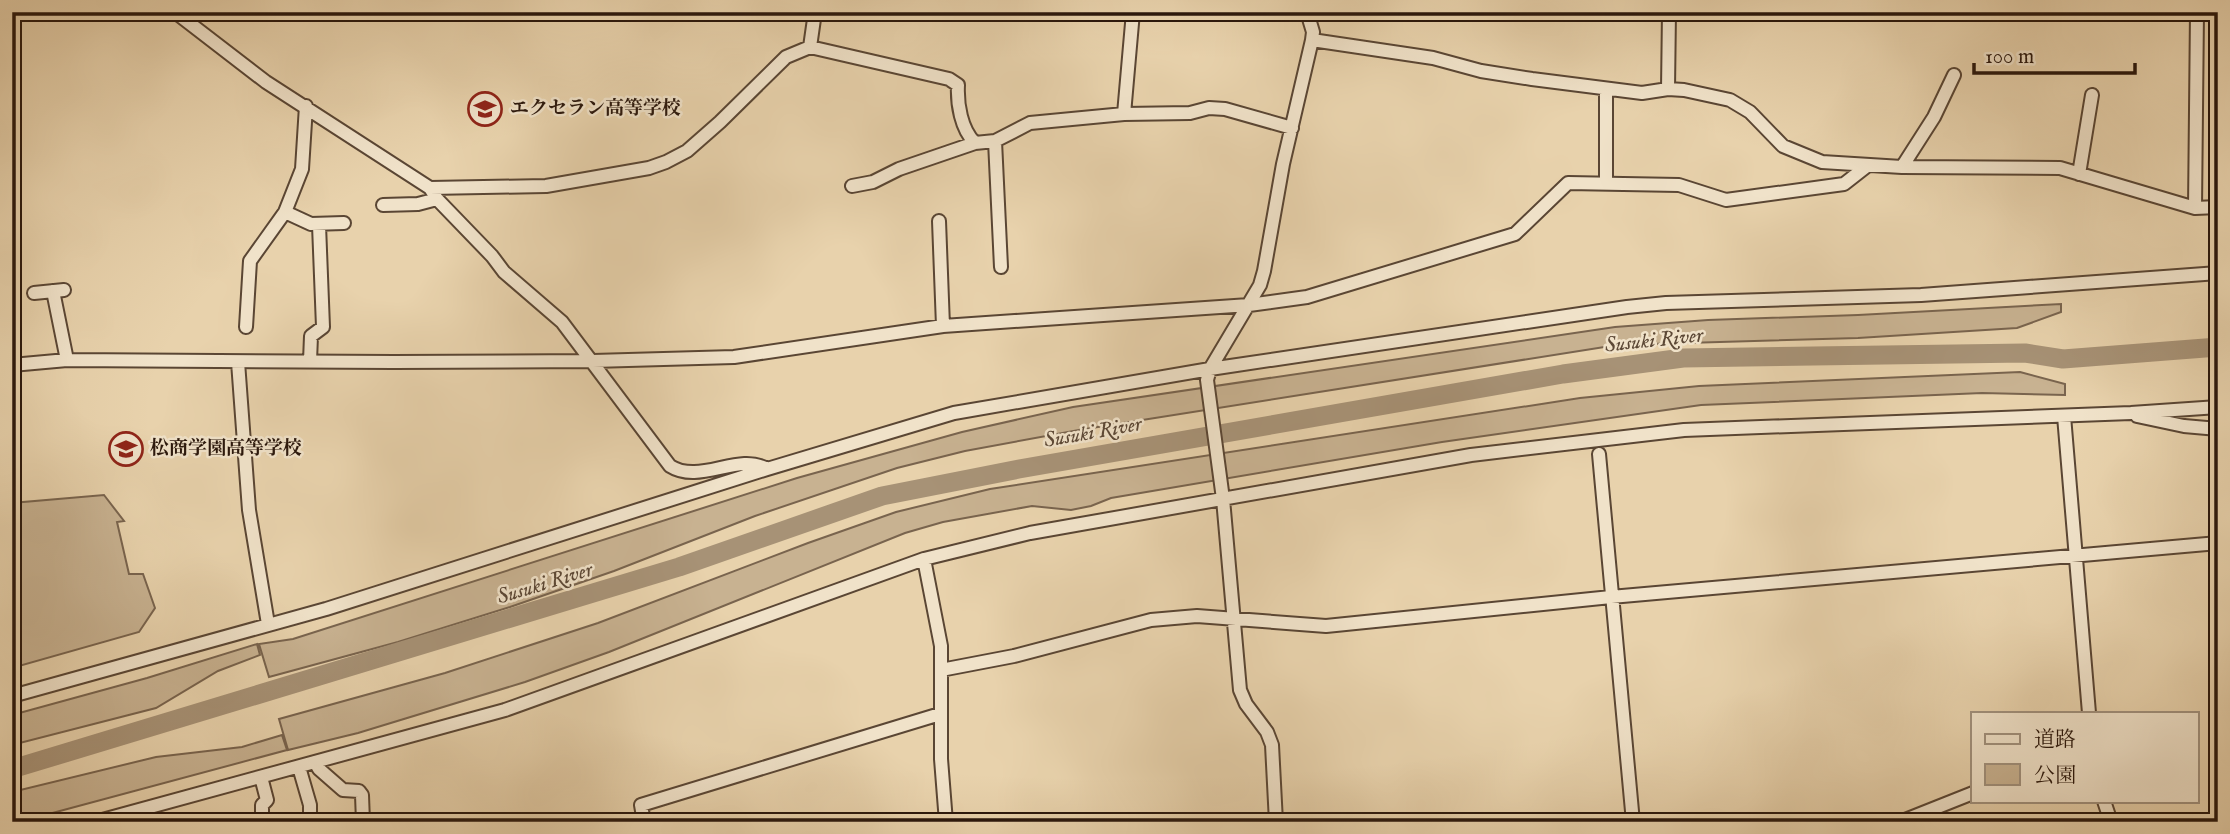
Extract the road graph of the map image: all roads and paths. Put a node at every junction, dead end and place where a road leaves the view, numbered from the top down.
1 (175, 12) edge
2 (815, 12) edge
3 (1133, 12) edge
4 (1307, 12) edge
5 (1669, 12) edge
6 (2197, 12) edge
7 (1312, 40) junction
8 (810, 47) junction
9 (1954, 75) dead end
10 (1606, 89) junction
11 (1668, 89) junction
12 (2092, 94) dead end
13 (306, 106) junction
14 (1124, 114) junction
15 (1292, 128) junction
16 (995, 141) junction
17 (975, 143) junction
18 (1867, 166) junction
19 (1902, 167) junction
20 (2078, 173) junction
21 (1606, 183) junction
22 (852, 186) dead end
23 (434, 194) junction
24 (383, 205) dead end
25 (2218, 207) edge
26 (2195, 208) junction
27 (285, 212) junction
28 (939, 221) dead end
29 (344, 223) dead end
30 (320, 225) junction
31 (1001, 267) dead end
32 (2218, 273) edge
33 (34, 293) dead end
34 (1249, 305) junction
35 (943, 326) junction
36 (246, 327) dead end
37 (67, 360) junction
38 (310, 361) junction
39 (593, 361) junction
40 (238, 362) junction
41 (12, 365) edge
42 (1208, 374) junction
43 (2218, 407) edge
44 (2131, 413) junction
45 (2064, 416) junction
46 (2218, 429) edge
47 (1608, 439) junction
48 (1589, 441) junction
49 (1599, 454) junction
50 (767, 469) junction
51 (1222, 493) junction
52 (2218, 543) edge
53 (2076, 554) junction
54 (924, 559) junction
55 (1611, 597) junction
56 (1233, 618) junction
57 (268, 624) junction
58 (941, 670) junction
59 (12, 696) edge
60 (2089, 712) edge
61 (940, 714) junction
62 (315, 762) junction
63 (299, 766) junction
64 (261, 777) junction
65 (1971, 794) edge
66 (2104, 802) edge
67 (95, 822) edge
68 (262, 822) edge
69 (310, 822) edge
70 (363, 822) edge
71 (644, 822) edge
72 (946, 822) edge
73 (1276, 822) edge
74 (1633, 822) edge
75 (1900, 822) edge
76 (2110, 822) edge

1 - 13 street
2 - 8 street
3 - 14 street
4 - 7 street
5 - 11 street
6 - 26 street
7 - 10 street
7 - 15 street
8 - 17 street
8 - 23 street
9 - 19 street
10 - 11 street
10 - 21 street
11 - 18 street
12 - 20 street
13 - 23 street
13 - 27 street
14 - 15 street
14 - 16 street
15 - 34 street
16 - 17 street
16 - 31 street
17 - 22 street
18 - 19 street
18 - 21 street
19 - 20 street
20 - 26 street
21 - 34 street
23 - 24 street
23 - 39 street
25 - 26 street
27 - 30 street
27 - 36 street
28 - 35 street
29 - 30 street
30 - 38 street
32 - 42 street
33 - 37 street
34 - 35 street
34 - 42 street
35 - 39 street
37 - 40 street
37 - 41 street
38 - 39 street
38 - 40 street
39 - 50 street
40 - 57 street
42 - 50 street
42 - 51 street
43 - 44 street
44 - 45 street
44 - 46 street
45 - 47 street
45 - 53 street
47 - 48 street
47 - 49 street
48 - 49 street
48 - 51 street
49 - 55 street
50 - 57 street
51 - 54 street
51 - 56 street
52 - 53 street
53 - 55 street
53 - 60 street
54 - 58 street
54 - 62 street
55 - 56 street
55 - 74 street
56 - 58 street
56 - 73 street
57 - 59 street
58 - 61 street
61 - 71 street
61 - 72 street
62 - 63 street
62 - 70 street
63 - 64 street
63 - 69 street
64 - 67 street
64 - 68 street
65 - 75 street
66 - 76 street

